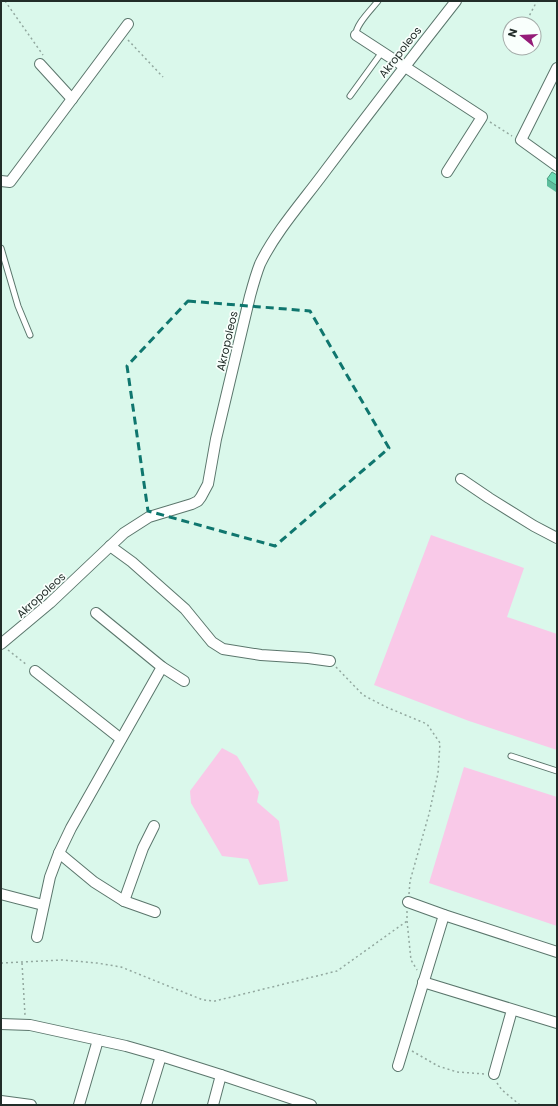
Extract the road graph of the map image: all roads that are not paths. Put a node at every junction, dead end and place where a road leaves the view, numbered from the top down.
1 (378, 1) edge
2 (456, 1) edge
3 (128, 24) dead end
4 (356, 35) joint
5 (382, 52) junction
6 (40, 64) road end
7 (404, 66) junction
8 (557, 68) edge
9 (554, 83) edge
10 (350, 96) dead end
11 (72, 99) junction
12 (557, 166) edge
13 (447, 172) dead end
14 (1, 181) edge
15 (1, 248) edge
16 (30, 335) dead end
17 (462, 478) dead end
18 (557, 538) edge
19 (110, 546) junction
20 (96, 612) dead end
21 (4, 647) edge
22 (330, 661) road end
23 (162, 667) junction
24 (35, 672) road end
25 (184, 681) dead end
26 (121, 739) junction
27 (511, 756) dead end
28 (557, 771) edge
29 (154, 826) dead end
30 (59, 853) junction
31 (1, 894) edge
32 (124, 901) junction
33 (408, 902) road end
34 (43, 905) junction
35 (155, 912) dead end
36 (444, 915) junction
37 (37, 937) dead end
38 (557, 952) edge
39 (423, 982) junction
40 (512, 1010) junction
41 (557, 1023) edge
42 (1, 1024) edge
43 (98, 1040) junction
44 (161, 1056) junction
45 (398, 1066) dead end
46 (221, 1074) junction
47 (494, 1074) road end
48 (1, 1101) edge
49 (285, 1101) edge
50 (31, 1105) edge
51 (79, 1105) edge
52 (146, 1105) edge
53 (213, 1105) edge
54 (311, 1105) edge

1 - 4 lane
2 - 7 street, Akropoleos
3 - 11 street
4 - 5 street
5 - 7 street
5 - 10 lane
6 - 11 street
7 - 13 street
7 - 19 street, Akropoleos
8 - 9 street
9 - 12 street
11 - 14 street
15 - 16 lane
17 - 18 street
19 - 21 street, Akropoleos
19 - 22 street
20 - 23 street
23 - 25 street
23 - 26 street
24 - 26 street
26 - 30 street
27 - 28 lane
29 - 32 street
30 - 32 street
30 - 34 street
31 - 34 street
32 - 35 street
33 - 36 street
34 - 37 street
36 - 38 street
36 - 39 street
39 - 40 street
39 - 45 street
40 - 41 street
40 - 47 street
42 - 43 street
43 - 44 street
43 - 51 street
44 - 46 street
44 - 52 street
46 - 49 street
46 - 53 street
48 - 50 street
49 - 54 street

